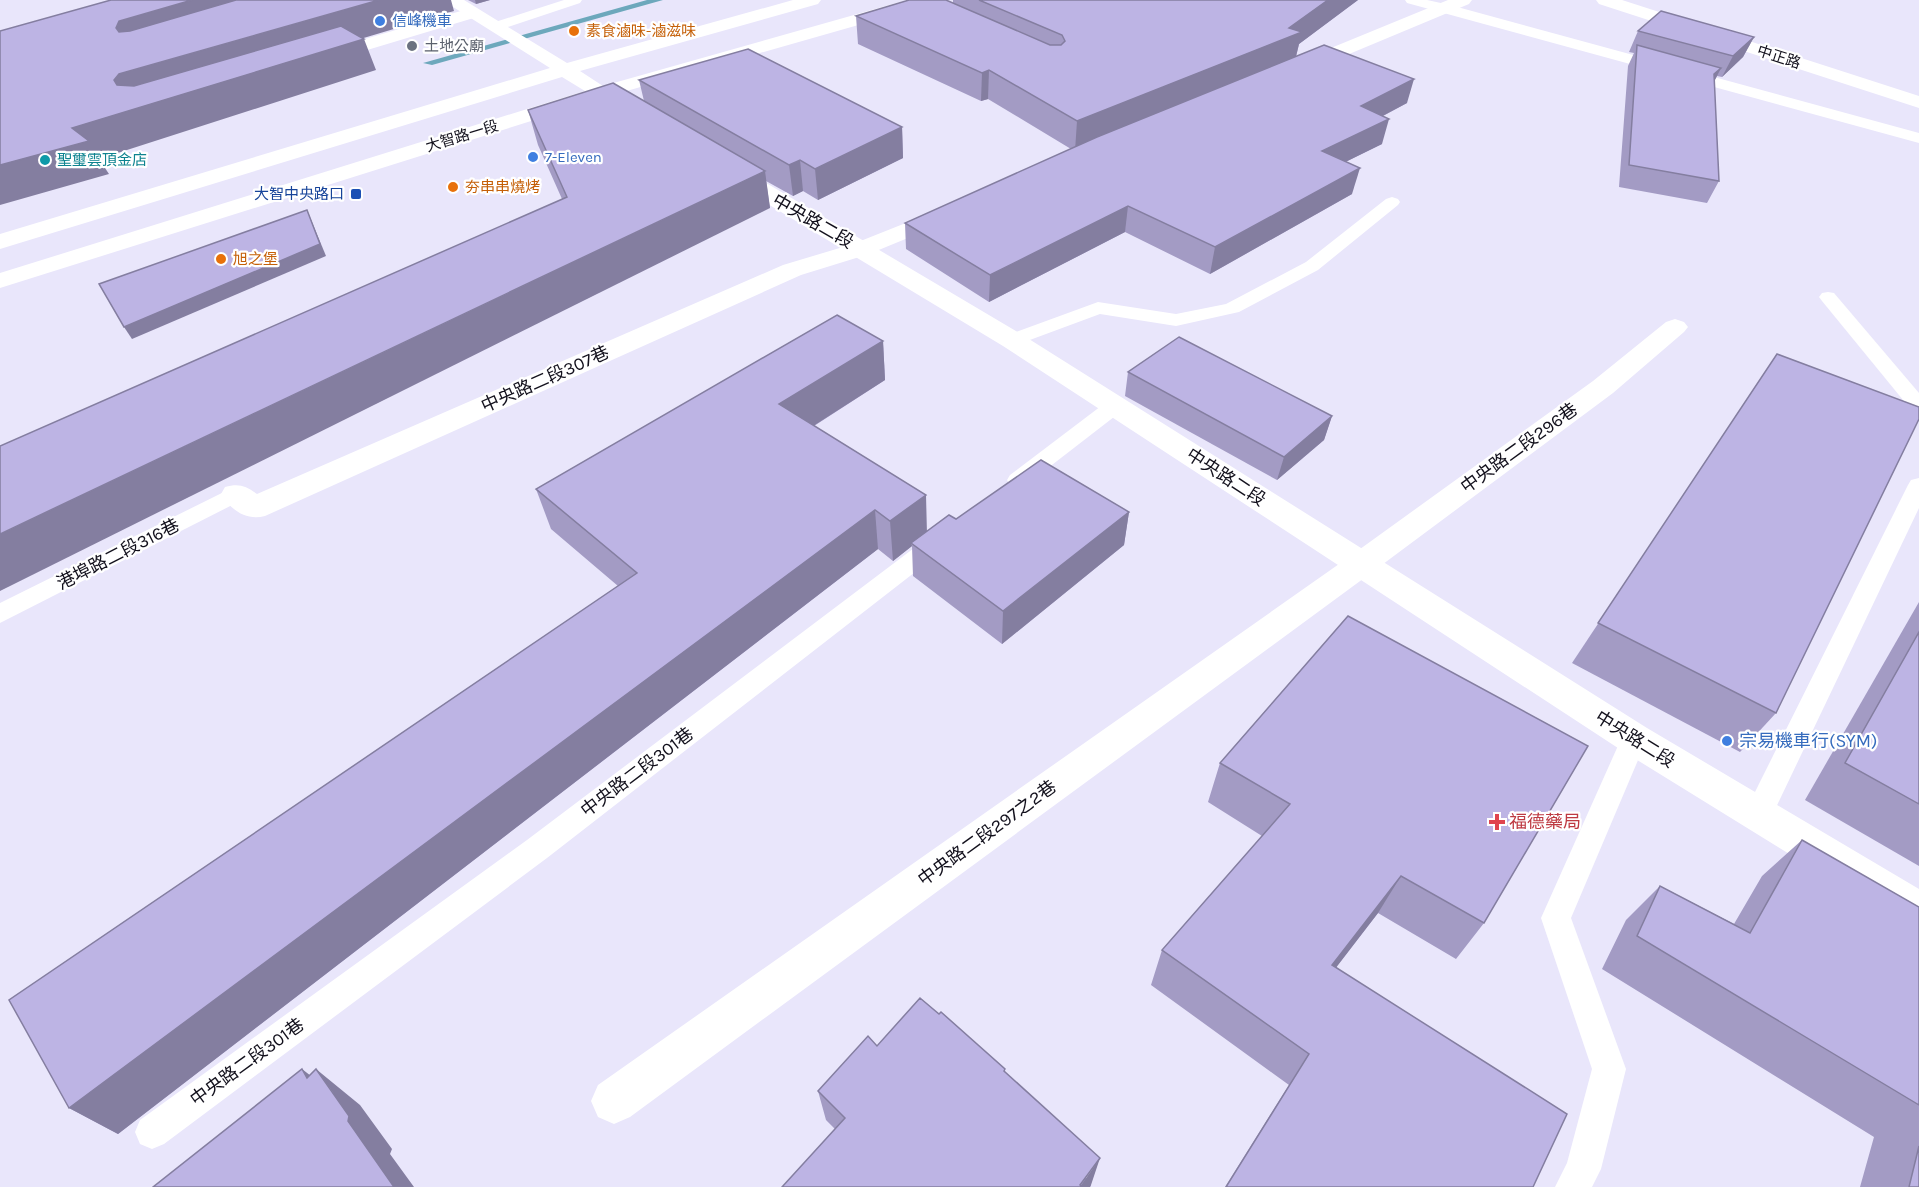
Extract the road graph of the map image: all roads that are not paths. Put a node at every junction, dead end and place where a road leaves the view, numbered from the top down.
1 (451, 0) edge
2 (576, 0) edge
3 (812, 0) edge
4 (1411, 0) edge
5 (1605, 0) edge
6 (1455, 4) edge
7 (924, 6) edge
8 (471, 13) junction
9 (496, 26) junction
10 (302, 64) edge
11 (564, 70) junction
12 (1281, 76) edge
13 (599, 93) junction
14 (1919, 102) edge
15 (648, 123) edge
16 (1919, 138) edge
17 (707, 158) edge
18 (1392, 202) dead end
19 (960, 208) edge
20 (0, 242) edge
21 (861, 249) junction
22 (0, 281) edge
23 (1828, 297) dead end
24 (1675, 327) dead end
25 (1012, 340) junction
26 (1116, 405) junction
27 (1919, 406) edge
28 (1919, 485) edge
29 (1002, 493) edge
30 (236, 495) joint
31 (955, 529) edge
32 (1360, 565) junction
33 (0, 614) edge
34 (1634, 739) junction
35 (1759, 813) junction
36 (1919, 911) edge
37 (614, 1101) dead end
38 (152, 1132) dead end
39 (1573, 1187) edge

1 - 8 street
2 - 9 lane
3 - 11 street, 大智路一段
4 - 6 lane
5 - 14 street, 中正路
6 - 12 street
6 - 16 lane
7 - 13 street, 大智路一段
8 - 9 street
8 - 10 street
9 - 11 street
11 - 13 street
11 - 20 street, 大智路一段
13 - 15 street
13 - 22 street, 大智路一段
17 - 21 street, 中央路二段
18 - 25 lane
19 - 21 street
21 - 25 street, 中央路二段
21 - 30 street, 中央路二段307巷
23 - 27 lane
24 - 32 street, 中央路二段296巷
25 - 26 street, 中央路二段
26 - 29 lane
26 - 32 street, 中央路二段
28 - 35 lane
30 - 33 lane, 港埠路二段316巷
31 - 38 lane, 中央路二段301巷
32 - 34 street, 中央路二段
32 - 37 street, 中央路二段297之2巷
34 - 35 street, 中央路二段
34 - 39 lane
35 - 36 street, 中央路二段

